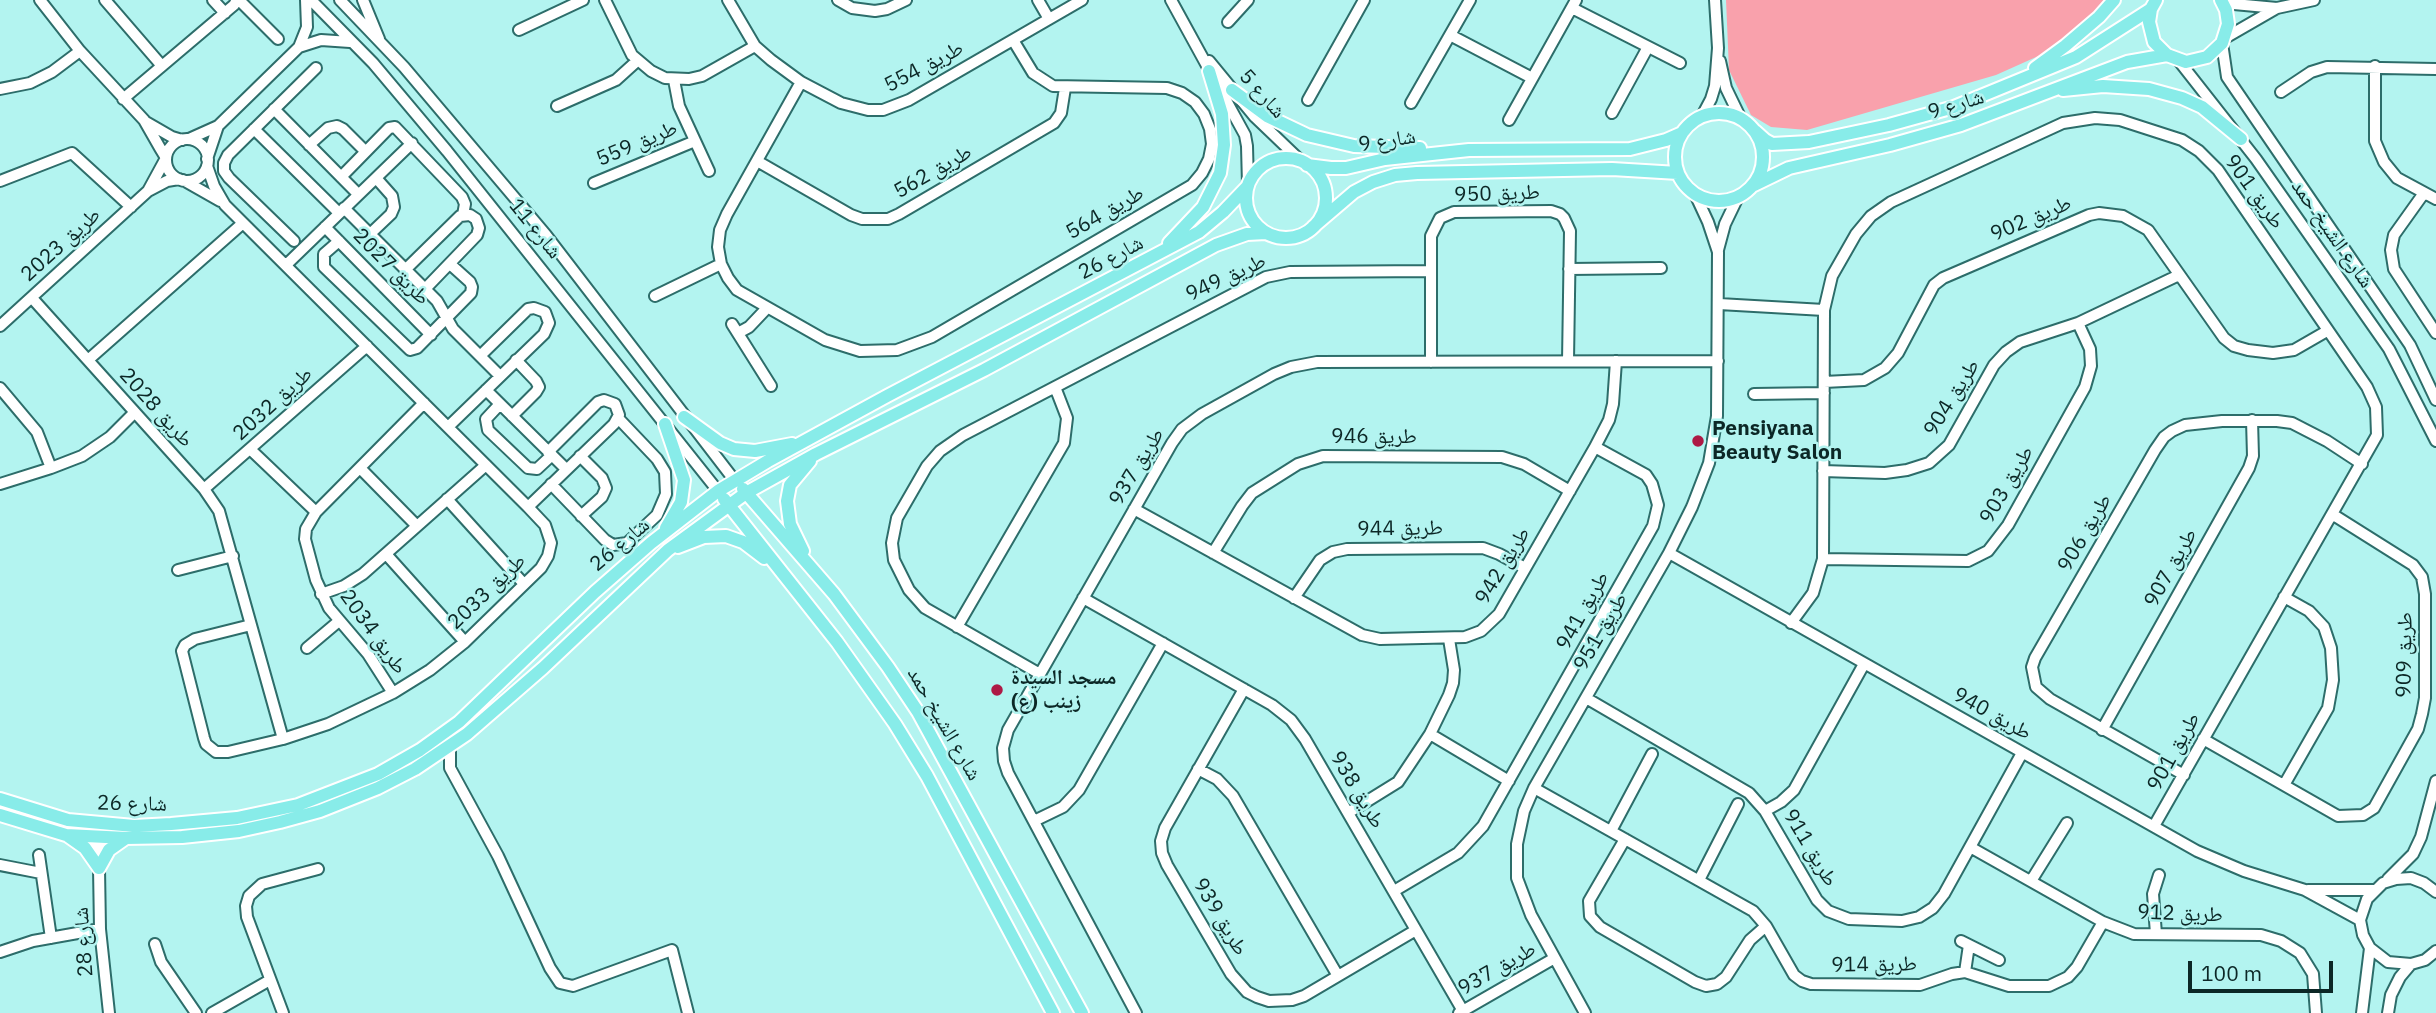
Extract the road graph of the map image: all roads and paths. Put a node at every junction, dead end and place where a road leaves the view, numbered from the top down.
1 (40, 0) edge
2 (105, 0) edge
3 (213, 0) edge
4 (309, 0) edge
5 (340, 0) edge
6 (363, 0) edge
7 (583, 0) edge
8 (605, 0) edge
9 (728, 0) edge
10 (838, 0) edge
11 (906, 0) edge
12 (1038, 0) edge
13 (1083, 0) edge
14 (1171, 0) edge
15 (1248, 0) edge
16 (1364, 0) edge
17 (1470, 0) edge
18 (1715, 0) edge
19 (2113, 0) edge
20 (2314, 0) edge
21 (2222, 1) edge
22 (1574, 4) edge
23 (2154, 4) edge
24 (234, 5) edge
25 (2277, 8) junction
26 (1049, 19) junction
27 (1228, 22) dead end
28 (519, 30) dead end
29 (1450, 35) junction
30 (278, 39) dead end
31 (1013, 40) junction
32 (2224, 41) junction
33 (351, 42) junction
34 (380, 42) junction
35 (755, 46) junction
36 (299, 47) junction
37 (1198, 47) junction
38 (1648, 47) junction
39 (1718, 48) junction
40 (80, 51) junction
41 (2173, 58) junction
42 (637, 61) junction
43 (1680, 63) dead end
44 (162, 66) junction
45 (2375, 66) junction
46 (316, 68) dead end
47 (2436, 69) edge
48 (1209, 71) junction
49 (1532, 78) junction
50 (674, 79) junction
51 (2017, 80) junction
52 (801, 82) junction
53 (1065, 88) junction
54 (0, 89) edge
55 (1232, 90) junction
56 (2048, 92) junction
57 (2281, 92) dead end
58 (123, 99) junction
59 (1308, 100) dead end
60 (1411, 103) dead end
61 (557, 106) dead end
62 (274, 109) junction
63 (1612, 113) dead end
64 (1702, 116) junction
65 (1740, 117) junction
66 (144, 120) junction
67 (1509, 120) dead end
68 (218, 126) junction
69 (254, 129) junction
70 (1755, 131) junction
71 (1682, 133) junction
72 (186, 139) junction
73 (2241, 139) junction
74 (695, 141) junction
75 (412, 143) junction
76 (309, 145) junction
77 (1469, 150) junction
78 (365, 151) junction
79 (166, 158) junction
80 (757, 161) junction
81 (207, 162) junction
82 (1304, 163) junction
83 (709, 171) dead end
84 (1678, 173) junction
85 (341, 177) junction
86 (376, 178) junction
87 (181, 180) junction
88 (0, 181) edge
89 (594, 183) dead end
90 (1754, 185) junction
91 (1248, 186) junction
92 (148, 191) junction
93 (2424, 192) junction
94 (358, 194) junction
95 (1695, 194) junction
96 (1738, 197) junction
97 (2436, 199) edge
98 (225, 205) junction
99 (131, 207) junction
100 (342, 211) junction
101 (463, 215) junction
102 (243, 223) junction
103 (325, 227) junction
104 (1314, 227) junction
105 (1266, 233) junction
106 (370, 234) junction
107 (294, 241) dead end
108 (338, 242) junction
109 (1718, 252) junction
110 (1154, 257) junction
111 (450, 264) junction
112 (721, 264) junction
113 (286, 265) junction
114 (1661, 268) dead end
115 (406, 269) junction
116 (1569, 269) junction
117 (1430, 271) junction
118 (2179, 275) junction
119 (425, 289) junction
120 (655, 296) dead end
121 (32, 298) junction
122 (1719, 304) junction
123 (766, 308) junction
124 (1824, 310) junction
125 (446, 319) junction
126 (2077, 323) junction
127 (0, 326) edge
128 (2327, 331) junction
129 (2436, 333) edge
130 (431, 335) junction
131 (367, 346) junction
132 (480, 356) junction
133 (88, 360) junction
134 (516, 360) junction
135 (1568, 361) junction
136 (1616, 361) junction
137 (1718, 361) junction
138 (1431, 362) junction
139 (500, 376) junction
140 (771, 386) dead end
141 (1055, 387) junction
142 (0, 388) edge
143 (1824, 388) junction
144 (486, 390) junction
145 (1754, 394) dead end
146 (2436, 400) edge
147 (424, 403) junction
148 (500, 404) junction
149 (134, 413) junction
150 (512, 416) junction
151 (684, 417) junction
152 (618, 418) junction
153 (2252, 420) junction
154 (665, 424) junction
155 (448, 426) junction
156 (2436, 441) edge
157 (802, 442) junction
158 (1595, 447) junction
159 (251, 450) junction
160 (550, 453) junction
161 (816, 454) junction
162 (580, 456) junction
163 (2362, 464) junction
164 (486, 465) junction
165 (51, 468) junction
166 (360, 468) junction
167 (566, 469) junction
168 (1823, 471) junction
169 (735, 481) junction
170 (0, 484) edge
171 (551, 484) junction
172 (204, 489) junction
173 (718, 491) junction
174 (1570, 491) junction
175 (746, 494) junction
176 (447, 499) junction
177 (729, 505) junction
178 (528, 507) junction
179 (1134, 509) junction
180 (316, 512) junction
181 (2332, 514) junction
182 (581, 516) junction
183 (417, 526) junction
184 (661, 535) junction
185 (668, 550) junction
186 (1213, 553) junction
187 (1669, 553) junction
188 (386, 554) junction
189 (233, 556) junction
190 (1824, 559) junction
191 (811, 567) junction
192 (779, 569) junction
193 (1525, 569) junction
194 (177, 570) dead end
195 (524, 584) junction
196 (321, 594) junction
197 (2284, 597) junction
198 (1083, 598) junction
199 (1294, 598) junction
200 (339, 621) junction
201 (1791, 623) junction
202 (251, 625) junction
203 (957, 627) junction
204 (1450, 639) junction
205 (465, 642) junction
206 (1163, 643) junction
207 (307, 648) dead end
208 (1864, 664) junction
209 (1040, 674) junction
210 (1244, 689) junction
211 (393, 693) junction
212 (1586, 698) junction
213 (2102, 730) junction
214 (1430, 734) junction
215 (283, 739) junction
216 (2203, 739) junction
217 (450, 747) junction
218 (2022, 753) junction
219 (1652, 754) dead end
220 (433, 758) junction
221 (450, 768) junction
222 (1198, 769) junction
223 (2184, 775) junction
224 (1509, 781) junction
225 (2436, 781) edge
226 (2284, 785) junction
227 (1534, 788) junction
228 (0, 799) edge
229 (1738, 804) dead end
230 (1765, 811) junction
231 (1348, 813) junction
232 (0, 815) edge
233 (1034, 821) junction
234 (2067, 823) dead end
235 (2154, 826) junction
236 (1611, 831) junction
237 (101, 833) junction
238 (66, 835) junction
239 (126, 838) junction
240 (1625, 839) junction
241 (1970, 847) junction
242 (39, 855) dead end
243 (0, 865) edge
244 (99, 868) junction
245 (318, 869) dead end
246 (41, 873) junction
247 (2160, 875) dead end
248 (1699, 880) junction
249 (2031, 881) junction
250 (2436, 883) edge
251 (2378, 887) junction
252 (2305, 890) junction
253 (1394, 891) junction
254 (2436, 892) edge
255 (2360, 920) junction
256 (2103, 922) junction
257 (1766, 926) junction
258 (100, 929) junction
259 (1416, 930) junction
260 (2156, 934) junction
261 (51, 938) junction
262 (155, 944) dead end
263 (2370, 948) junction
264 (2436, 951) edge
265 (0, 952) edge
266 (2430, 958) edge
267 (1553, 959) junction
268 (1999, 960) dead end
269 (2411, 964) junction
270 (1965, 972) junction
271 (1338, 976) junction
272 (270, 980) junction
273 (1461, 1012) edge
274 (109, 1013) edge
275 (196, 1013) edge
276 (212, 1013) edge
277 (282, 1013) edge
278 (688, 1013) edge
279 (1053, 1013) edge
280 (1082, 1013) edge
281 (1136, 1013) edge
282 (1585, 1013) edge
283 (2316, 1013) edge
284 (2362, 1013) edge
285 (2388, 1013) edge

1 - 40 street
2 - 44 street
3 - 24 street
4 - 33 street, شارع 11
4 - 36 street
5 - 34 street, شارع 11
6 - 34 street
7 - 28 street
8 - 42 street
9 - 35 street, طريق 554
10 - 11 street
12 - 26 street
13 - 26 street, طريق 554
14 - 37 street, شارع 5
15 - 27 street
16 - 59 street
17 - 29 street
18 - 39 street
19 - 51 main road
20 - 25 street
21 - 25 street
21 - 32 main road
22 - 38 street
22 - 49 street
23 - 41 main road
23 - 51 main road, شارع 9
24 - 30 street
24 - 44 street
25 - 32 street
26 - 31 street, طريق 554
29 - 49 street
29 - 60 street
31 - 52 street, طريق 554
31 - 53 street, طريق 564
32 - 41 main road, شارع 9
32 - 146 street, شارع الشيخ حمد
33 - 36 street
33 - 154 street, شارع 11
34 - 151 street, شارع 11
35 - 50 street
35 - 52 street, طريق 554
36 - 68 street
37 - 48 street, شارع 5
37 - 55 street, شارع 5
38 - 43 street
38 - 63 street
39 - 64 street
39 - 65 street
40 - 54 street
40 - 58 street
41 - 56 main road, شارع 9
41 - 73 street, شارع الشيخ حمد
42 - 50 street
42 - 61 street
44 - 58 street
45 - 47 street
45 - 57 street
45 - 93 street
46 - 62 street
48 - 91 street, شارع 5
48 - 110 main road
49 - 67 street
50 - 74 street, طريق 559
51 - 70 main road, شارع 9
52 - 80 street
53 - 80 street, طريق 562
53 - 123 street, طريق 564
55 - 77 main road
55 - 82 street, شارع 5
56 - 73 main road
56 - 90 main road, شارع 9
58 - 66 street
62 - 69 street
62 - 76 street
64 - 65 main road
64 - 71 main road
65 - 70 main road
66 - 72 street
66 - 79 street
68 - 72 street
68 - 81 street
69 - 100 street, طريق 2027
69 - 107 street
70 - 90 main road
71 - 77 main road, شارع 9
71 - 84 main road
72 - 79 street
72 - 81 street
73 - 156 street, شارع الشيخ حمد
74 - 83 street, طريق 559
74 - 89 street, طريق 559
75 - 78 street
75 - 86 street
75 - 101 street
76 - 78 street
76 - 85 street
77 - 82 main road, شارع 9
78 - 85 street
79 - 87 street
79 - 92 street, طريق 2023
80 - 112 street
81 - 87 street
81 - 98 street, طريق 2033
82 - 91 main road
82 - 104 main road
84 - 95 main road
84 - 104 main road, شارع 9
85 - 94 street
86 - 94 street
86 - 106 street, طريق 2027
87 - 92 street, طريق 2023
87 - 98 street, طريق 2033
88 - 99 street
90 - 96 main road
91 - 105 main road
91 - 110 main road, شارع 26
92 - 99 street, طريق 2023
93 - 97 street
93 - 129 street
94 - 100 street
95 - 96 main road
95 - 109 street, طريق 951
96 - 109 street, طريق 951
98 - 102 street, طريق 2033
99 - 121 street, طريق 2023
100 - 103 street
100 - 106 street, طريق 2027
101 - 111 street, طريق 2027
101 - 115 street, طريق 2027
102 - 113 street, طريق 2033
102 - 133 street
103 - 108 street, طريق 2027
103 - 113 street
104 - 105 main road
105 - 161 main road, شارع 26
106 - 115 street, طريق 2027
108 - 130 street, طريق 2027
108 - 130 street
109 - 122 street, طريق 951
110 - 157 main road, شارع 26
111 - 119 street, طريق 2027
111 - 125 street
112 - 120 street
112 - 123 street, طريق 564
113 - 131 street, طريق 2033
114 - 116 street
115 - 119 street, طريق 2027
116 - 117 street, طريق 950
116 - 135 street, طريق 950
117 - 138 street, طريق 950
117 - 141 street, طريق 949
118 - 126 street, طريق 904
118 - 128 street, طريق 902
118 - 143 street, طريق 902
119 - 125 street, طريق 2027
121 - 127 street, طريق 2023
121 - 133 street, طريق 2028
122 - 124 street
122 - 137 street, طريق 951
123 - 140 street
124 - 128 street, طريق 901
124 - 143 street, طريق 901
125 - 130 street
125 - 132 street, طريق 2027
126 - 168 street, طريق 904
126 - 190 street, طريق 903
128 - 163 street, طريق 901
131 - 147 street, طريق 2033
131 - 159 street, طريق 2032
132 - 134 street
132 - 139 street, طريق 2027
133 - 149 street, طريق 2028
134 - 139 street
134 - 150 street
135 - 136 street, طريق 937
135 - 138 street, طريق 937
136 - 137 street, طريق 937
136 - 158 street, طريق 942
137 - 187 street, طريق 951
138 - 179 street, طريق 937
139 - 144 street
141 - 203 street
141 - 203 street, طريق 949
142 - 165 street
143 - 145 street, طريق 902
143 - 168 street, طريق 901
144 - 148 street
144 - 155 street
147 - 155 street, طريق 2033
147 - 166 street, طريق 2034
148 - 150 street
148 - 160 street
149 - 165 street
149 - 172 street, طريق 2028
150 - 160 street
151 - 157 main road
151 - 169 street, شارع 11
152 - 160 street
152 - 162 street
152 - 182 street
153 - 163 street, طريق 906
153 - 213 street, طريق 907
153 - 213 street, طريق 906
154 - 173 street, شارع 11
154 - 184 main road
155 - 164 street, طريق 2033
157 - 169 main road, شارع 26
158 - 174 street, طريق 942
158 - 224 street, طريق 941
159 - 172 street, طريق 2032
159 - 180 street
160 - 167 street
161 - 175 main road, شارع 26
161 - 191 main road
162 - 167 street
162 - 182 street
163 - 181 street, طريق 901
164 - 176 street, طريق 2034
164 - 178 street, طريق 2033
165 - 170 street
166 - 180 street, طريق 2034
166 - 183 street
167 - 171 street
168 - 190 street, طريق 901
169 - 173 main road, شارع 26
169 - 175 main road, شارع الشيخ حمد
171 - 178 street
171 - 182 street
172 - 189 street, طريق 2028
173 - 177 main road, شارع الشيخ حمد
173 - 184 main road, شارع 26
174 - 186 street, طريق 946
174 - 193 street, طريق 942
175 - 177 main road, شارع 26
175 - 191 main road, شارع الشيخ حمد
176 - 183 street, طريق 2034
176 - 195 street
177 - 185 main road, شارع 26
177 - 192 main road, شارع الشيخ حمد
178 - 195 street, طريق 2033
179 - 186 street, طريق 942
179 - 198 street, طريق 937
180 - 196 street, طريق 2034
181 - 197 street, طريق 901
181 - 226 street, طريق 909
183 - 188 street, طريق 2034
184 - 237 main road, شارع 26
185 - 192 main road
185 - 217 main road, شارع 26
186 - 199 street, طريق 942
187 - 201 street, طريق 940
187 - 212 street, طريق 951
188 - 196 street, طريق 2034
188 - 205 street
189 - 194 street
189 - 202 street, طريق 2028
190 - 201 street, طريق 901
191 - 280 main road, شارع الشيخ حمد
192 - 279 main road, شارع الشيخ حمد
193 - 199 street, طريق 944
193 - 204 street, طريق 942
195 - 205 street, طريق 2033
196 - 200 street, طريق 2034
197 - 216 street, طريق 901
197 - 226 street
198 - 206 street, طريق 938
198 - 209 street, طريق 937
199 - 204 street, طريق 942
200 - 207 street
200 - 211 street, طريق 2034
201 - 208 street, طريق 940
202 - 215 street, طريق 2028
202 - 215 street, طريق 2033
203 - 209 street, طريق 949
204 - 214 street
205 - 211 street, طريق 2033
206 - 210 street, طريق 938
206 - 233 street
208 - 218 street, طريق 940
208 - 230 street
209 - 233 street, طريق 937
210 - 222 street, طريق 939
210 - 231 street, طريق 938
211 - 215 street, طريق 2033
212 - 227 street, طريق 951
212 - 230 street, طريق 911
213 - 223 street, طريق 906
214 - 224 street
214 - 231 street
216 - 223 street, طريق 901
216 - 226 street, طريق 909
217 - 220 main road, شارع 26
217 - 221 street
218 - 235 street, طريق 940
218 - 241 street, طريق 911
219 - 236 street
220 - 221 street
220 - 239 main road, شارع 26
221 - 278 street
222 - 271 street
222 - 271 street, طريق 939
223 - 235 street, طريق 901
224 - 253 street, طريق 941
225 - 251 street
227 - 236 street, طريق 914
227 - 267 street, طريق 951
228 - 237 main road, شارع 26
229 - 248 street
230 - 241 street, طريق 911
231 - 253 street, طريق 938
232 - 238 main road, شارع 26
233 - 281 street, طريق 937
234 - 249 street
235 - 252 street, طريق 940
236 - 240 street, طريق 914
237 - 238 main road, شارع 26
237 - 239 main road, شارع 26
237 - 244 street, شارع 28
238 - 244 main road
239 - 244 main road
240 - 248 street, طريق 914
240 - 257 street
241 - 249 street, طريق 912
242 - 246 street
243 - 246 street
244 - 258 street, شارع 28
245 - 272 street
246 - 261 street
247 - 260 street
248 - 257 street, طريق 914
249 - 256 street, طريق 912
250 - 254 street
251 - 252 street, طريق 940
251 - 254 street, طريق 940
251 - 255 street
252 - 255 street, طريق 940
253 - 259 street, طريق 938
255 - 263 street
256 - 260 street, طريق 912
256 - 270 street
257 - 270 street, طريق 914
258 - 261 street
258 - 274 street, شارع 28
259 - 271 street, طريق 939
259 - 273 street, طريق 938
260 - 283 street, طريق 912
261 - 265 street
262 - 275 street
263 - 269 street
263 - 284 street
264 - 266 street
266 - 269 street
267 - 273 street, طريق 937
267 - 282 street, طريق 951
268 - 270 street
269 - 285 street
272 - 276 street
272 - 277 street

